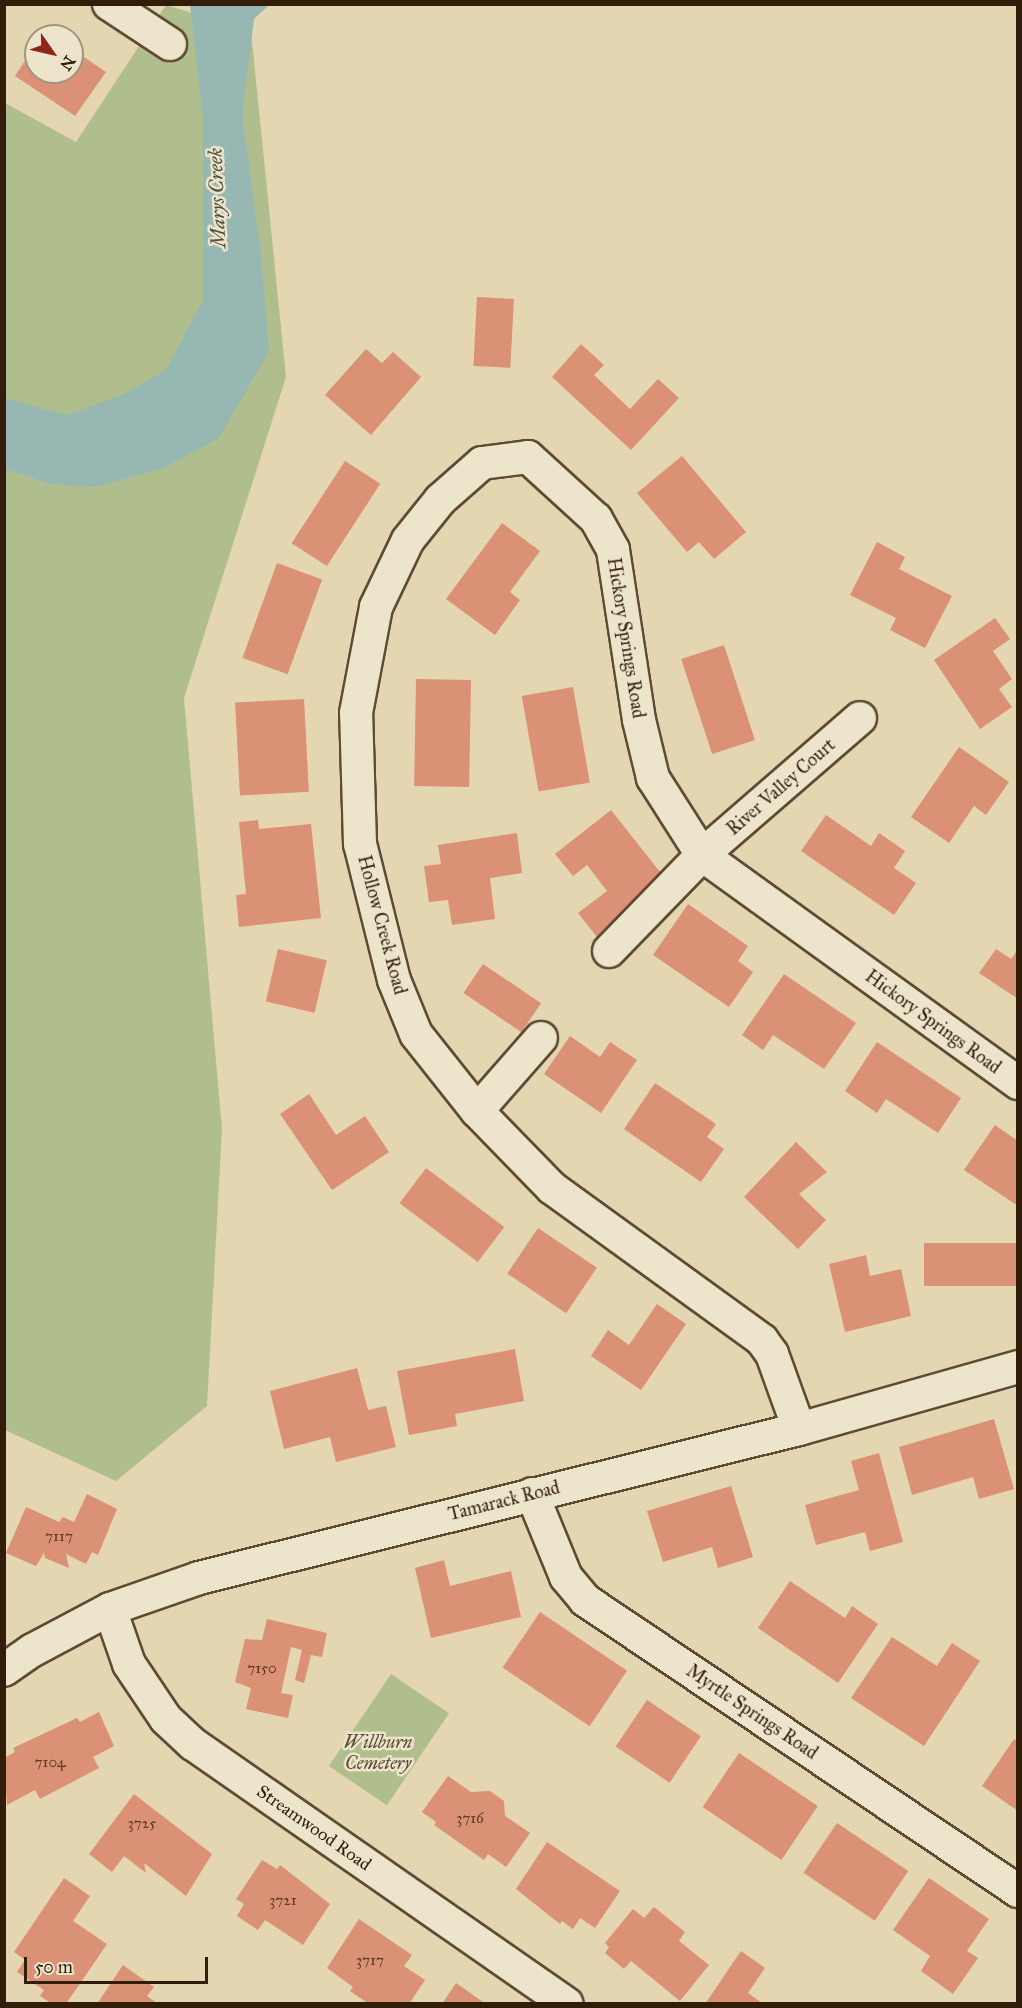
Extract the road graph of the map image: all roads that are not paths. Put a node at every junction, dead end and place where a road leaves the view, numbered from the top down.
1 (109, 4) edge
2 (170, 44) dead end
3 (510, 459) joint
4 (860, 718) dead end
5 (702, 855) junction
6 (609, 951) dead end
7 (541, 1038) dead end
8 (1017, 1083) edge
9 (477, 1111) junction
10 (1017, 1367) edge
11 (799, 1429) junction
12 (532, 1494) junction
13 (110, 1609) junction
14 (4, 1670) edge
15 (1017, 1891) edge
16 (567, 2004) edge

1 - 2 street
3 - 5 street, Hickory Springs Road
3 - 9 street, Hollow Creek Road
4 - 5 street, River Valley Court
5 - 6 street
5 - 8 street, Hickory Springs Road
7 - 9 street
9 - 11 street, Hollow Creek Road
10 - 11 street, Tamarack Road
11 - 12 street, Tamarack Road
12 - 13 street, Tamarack Road
12 - 15 street, Myrtle Springs Road
13 - 14 street, Tamarack Road
13 - 16 street, Streamwood Road

